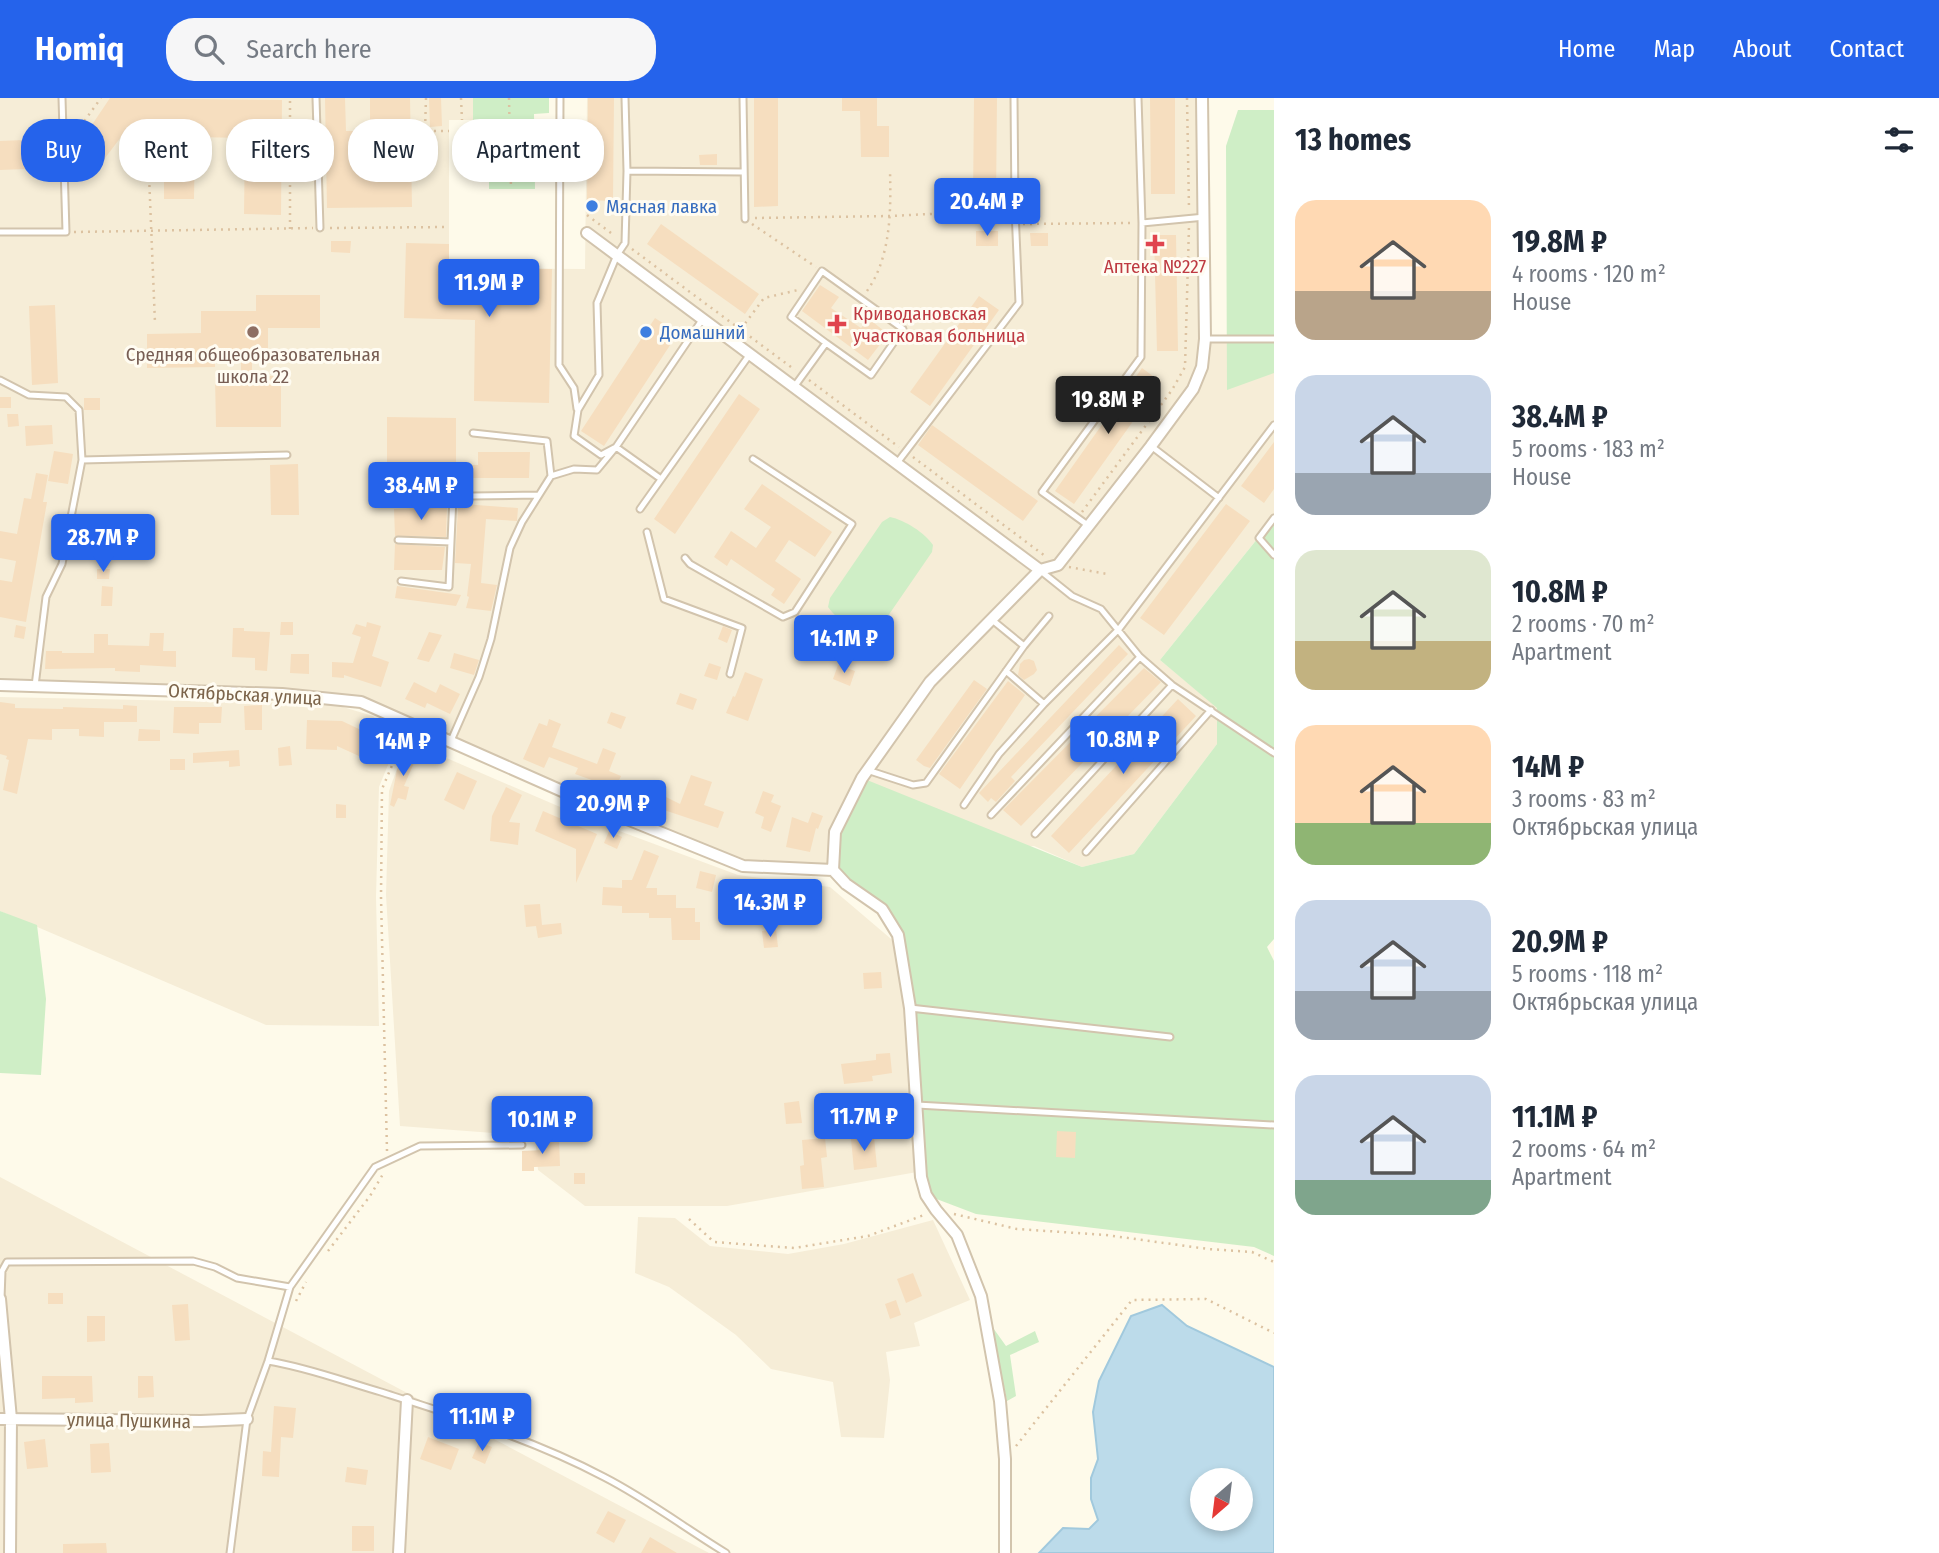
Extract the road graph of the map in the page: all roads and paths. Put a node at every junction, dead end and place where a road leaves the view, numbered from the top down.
1 (62, 98) edge
2 (101, 98) edge
3 (290, 98) edge
4 (316, 98) edge
5 (426, 98) edge
6 (461, 98) edge
7 (509, 98) edge
8 (560, 98) edge
9 (625, 98) edge
10 (743, 98) edge
11 (1014, 98) edge
12 (1138, 98) edge
13 (1187, 98) edge
14 (1202, 98) edge
15 (63, 119) edge
16 (86, 119) edge
17 (462, 119) edge
18 (449, 131) dead end
19 (628, 171) junction
20 (890, 171) dead end
21 (744, 172) junction
22 (65, 182) edge
23 (149, 182) edge
24 (511, 189) dead end
25 (1015, 210) junction
26 (587, 215) dead end
27 (891, 216) junction
28 (1205, 217) junction
29 (745, 219) junction
30 (1189, 219) junction
31 (1142, 223) junction
32 (1015, 224) junction
33 (449, 227) dead end
34 (320, 228) junction
35 (290, 229) junction
36 (151, 230) junction
37 (0, 232) edge
38 (66, 232) junction
39 (587, 233) dead end
40 (625, 243) junction
41 (617, 256) junction
42 (821, 271) junction
43 (811, 286) junction
44 (860, 299) junction
45 (703, 319) junction
46 (155, 323) dead end
47 (740, 329) junction
48 (1274, 339) edge
49 (1205, 340) junction
50 (827, 343) junction
51 (750, 354) junction
52 (803, 376) junction
53 (0, 380) edge
54 (794, 387) junction
55 (578, 410) junction
56 (1274, 425) edge
57 (473, 433) dead end
58 (1152, 446) junction
59 (616, 447) junction
60 (906, 452) junction
61 (287, 455) dead end
62 (753, 459) dead end
63 (82, 460) junction
64 (897, 464) junction
65 (551, 476) junction
66 (661, 479) junction
67 (538, 495) junction
68 (453, 496) junction
69 (394, 497) dead end
70 (1219, 498) junction
71 (640, 509) dead end
72 (1078, 518) junction
73 (1274, 518) edge
74 (1089, 526) junction
75 (647, 532) dead end
76 (398, 540) dead end
77 (451, 542) junction
78 (1274, 555) edge
79 (685, 558) dead end
80 (1058, 565) junction
81 (1040, 570) junction
82 (1107, 574) dead end
83 (401, 581) dead end
84 (1049, 616) dead end
85 (991, 619) junction
86 (1119, 629) junction
87 (1024, 646) junction
88 (1140, 657) junction
89 (1006, 671) junction
90 (730, 674) dead end
91 (0, 685) edge
92 (1172, 685) junction
93 (35, 686) junction
94 (1044, 704) junction
95 (1211, 710) junction
96 (410, 725) junction
97 (450, 743) junction
98 (1274, 753) edge
99 (867, 770) junction
100 (964, 805) dead end
101 (991, 815) dead end
102 (1035, 834) dead end
103 (1086, 852) dead end
104 (833, 870) junction
105 (910, 1008) junction
106 (1170, 1037) dead end
107 (915, 1105) junction
108 (1274, 1125) edge
109 (522, 1145) dead end
110 (386, 1160) junction
111 (936, 1210) junction
112 (690, 1219) dead end
113 (323, 1259) dead end
114 (3, 1262) edge
115 (1274, 1262) edge
116 (307, 1280) dead end
117 (290, 1287) junction
118 (0, 1299) edge
119 (296, 1303) dead end
120 (1274, 1333) edge
121 (268, 1361) junction
122 (407, 1400) junction
123 (5, 1419) edge
124 (247, 1419) junction
125 (1005, 1459) junction
126 (10, 1553) edge
127 (230, 1553) edge
128 (399, 1553) edge
129 (726, 1553) edge
130 (1005, 1553) edge

1 - 15 lane
2 - 16 path
3 - 35 path
4 - 34 lane
5 - 18 path
6 - 17 path
7 - 24 path
8 - 55 lane
9 - 19 lane
10 - 21 lane
11 - 25 lane
12 - 31 lane
13 - 30 path
14 - 28 street
19 - 21 lane
19 - 40 lane
20 - 27 path
21 - 29 lane
22 - 38 lane
23 - 36 path
25 - 27 path
25 - 32 lane
26 - 40 path
27 - 29 path
27 - 44 path
28 - 30 lane
28 - 49 street
29 - 42 path
30 - 31 lane
30 - 72 path
31 - 32 path
31 - 72 lane
32 - 60 lane
33 - 34 path
34 - 35 path
35 - 36 path
36 - 38 path
36 - 46 path
37 - 38 lane
39 - 41 street
40 - 41 lane
40 - 47 path
41 - 45 street
41 - 55 lane
42 - 43 lane
42 - 44 lane
43 - 47 path
43 - 50 lane
44 - 50 lane
45 - 51 street
45 - 59 lane
47 - 52 path
48 - 49 lane
49 - 58 street
50 - 52 lane
51 - 54 street
51 - 66 lane
52 - 54 lane
52 - 60 path
53 - 63 lane
54 - 64 street
55 - 59 lane
56 - 70 lane
57 - 65 lane
58 - 70 lane
58 - 74 street
59 - 65 lane
59 - 66 lane
60 - 64 lane
60 - 80 path
61 - 63 lane
62 - 79 lane
63 - 93 lane
64 - 81 street
65 - 67 lane
66 - 71 lane
67 - 68 lane
67 - 97 lane
68 - 69 lane
68 - 77 lane
70 - 86 lane
72 - 74 lane
73 - 78 lane
74 - 80 street
75 - 90 lane
76 - 77 lane
77 - 83 lane
80 - 81 street
80 - 82 path
81 - 85 street
81 - 86 lane
84 - 87 lane
85 - 87 lane
85 - 99 street
86 - 88 lane
86 - 94 lane
87 - 89 lane
88 - 92 lane
88 - 101 lane
89 - 94 lane
89 - 99 lane
91 - 93 street, Октябрьская улица
92 - 95 lane
92 - 102 lane
93 - 96 street, Октябрьская улица
94 - 100 lane
95 - 98 lane
95 - 103 lane
96 - 97 street, Октябрьская улица
96 - 110 path
97 - 104 street, Октябрьская улица
99 - 104 street
104 - 105 street
105 - 106 lane
105 - 107 street
107 - 108 lane
107 - 111 street
109 - 110 lane
110 - 113 path
110 - 117 lane
111 - 112 path
111 - 115 path
111 - 125 street
114 - 117 lane
114 - 118 lane
116 - 119 path
117 - 121 lane
118 - 123 street
120 - 125 path
121 - 122 lane
121 - 124 lane
122 - 128 street
122 - 129 lane
123 - 124 street, улица Пушкина
123 - 126 street
124 - 127 lane
125 - 130 street

